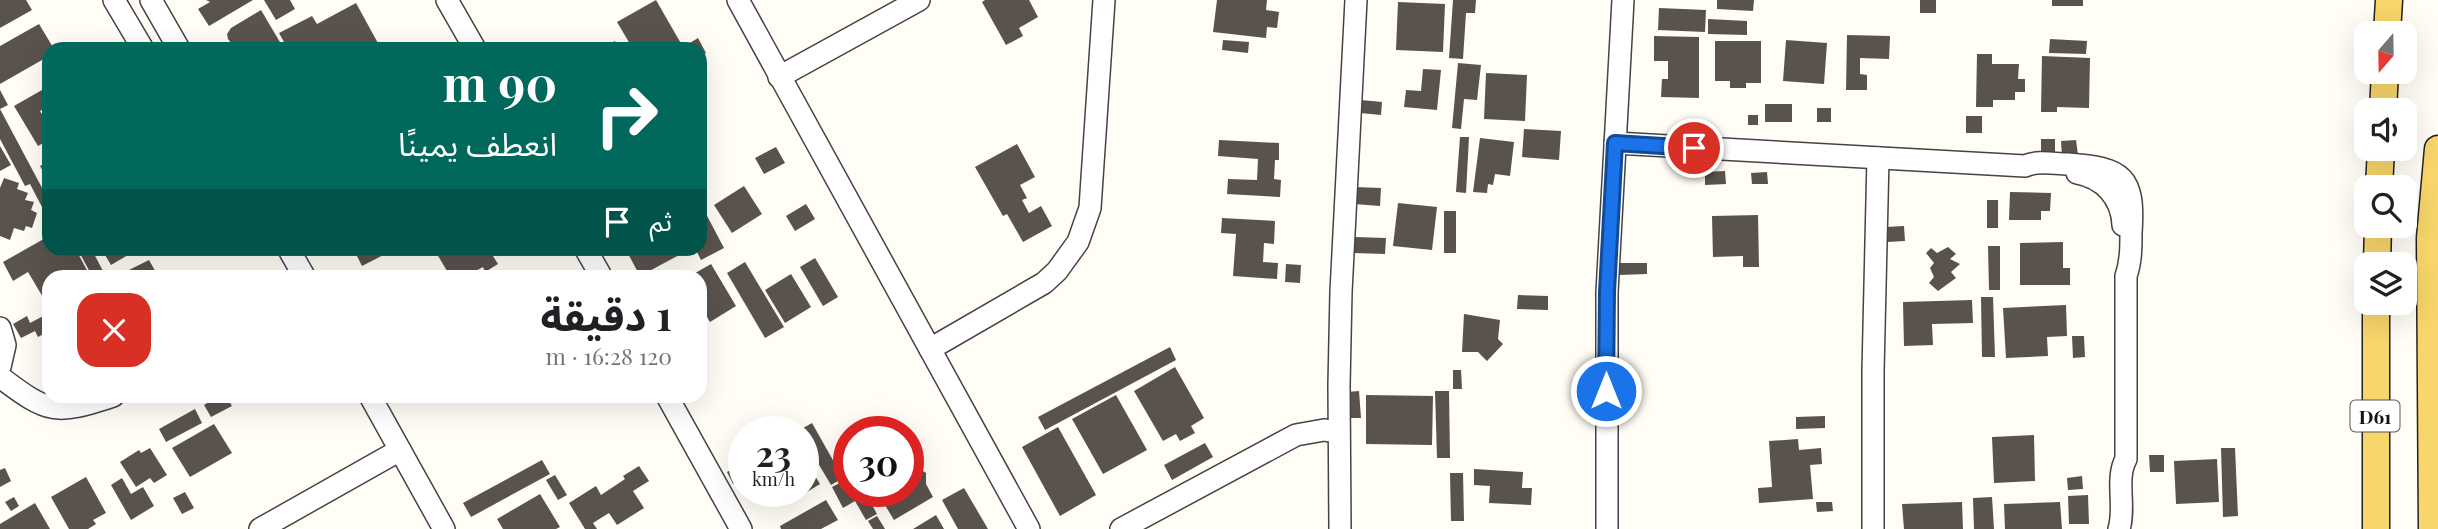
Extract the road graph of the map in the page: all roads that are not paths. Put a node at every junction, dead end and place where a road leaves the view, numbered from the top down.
1 (114, 0) edge
2 (151, 0) edge
3 (447, 0) edge
4 (738, 0) edge
5 (919, 0) edge
6 (1104, 0) edge
7 (1356, 0) edge
8 (1623, 0) edge
9 (2389, 0) edge
10 (2388, 21) edge
11 (139, 42) edge
12 (174, 42) edge
13 (471, 42) edge
14 (779, 77) junction
15 (1615, 143) junction
16 (2438, 149) edge
17 (1878, 158) junction
18 (2434, 247) edge
19 (2376, 315) edge
20 (0, 328) edge
21 (930, 349) junction
22 (0, 367) edge
23 (0, 377) edge
24 (91, 403) edge
25 (374, 403) edge
26 (671, 403) edge
27 (1339, 432) junction
28 (400, 450) junction
29 (2126, 459) junction
30 (260, 529) edge
31 (444, 529) edge
32 (741, 529) edge
33 (1030, 529) edge
34 (1121, 529) edge
35 (1340, 529) edge
36 (1607, 529) edge
37 (1873, 529) edge
38 (2119, 529) edge
39 (2132, 529) edge
40 (2376, 529) edge
41 (2432, 529) edge

1 - 11 street
2 - 12 street
3 - 13 street
4 - 14 street
5 - 14 street
6 - 21 street
7 - 27 street
8 - 15 street
9 - 10 main road
14 - 21 street
15 - 17 street
15 - 36 street
16 - 18 main road, D61
17 - 29 street
17 - 37 street
18 - 41 main road, D61
19 - 40 main road, D61
20 - 22 street
21 - 33 street
23 - 24 street
25 - 28 street
26 - 32 street
27 - 34 street
27 - 35 street
28 - 30 street
28 - 31 street
29 - 38 street
29 - 39 street

